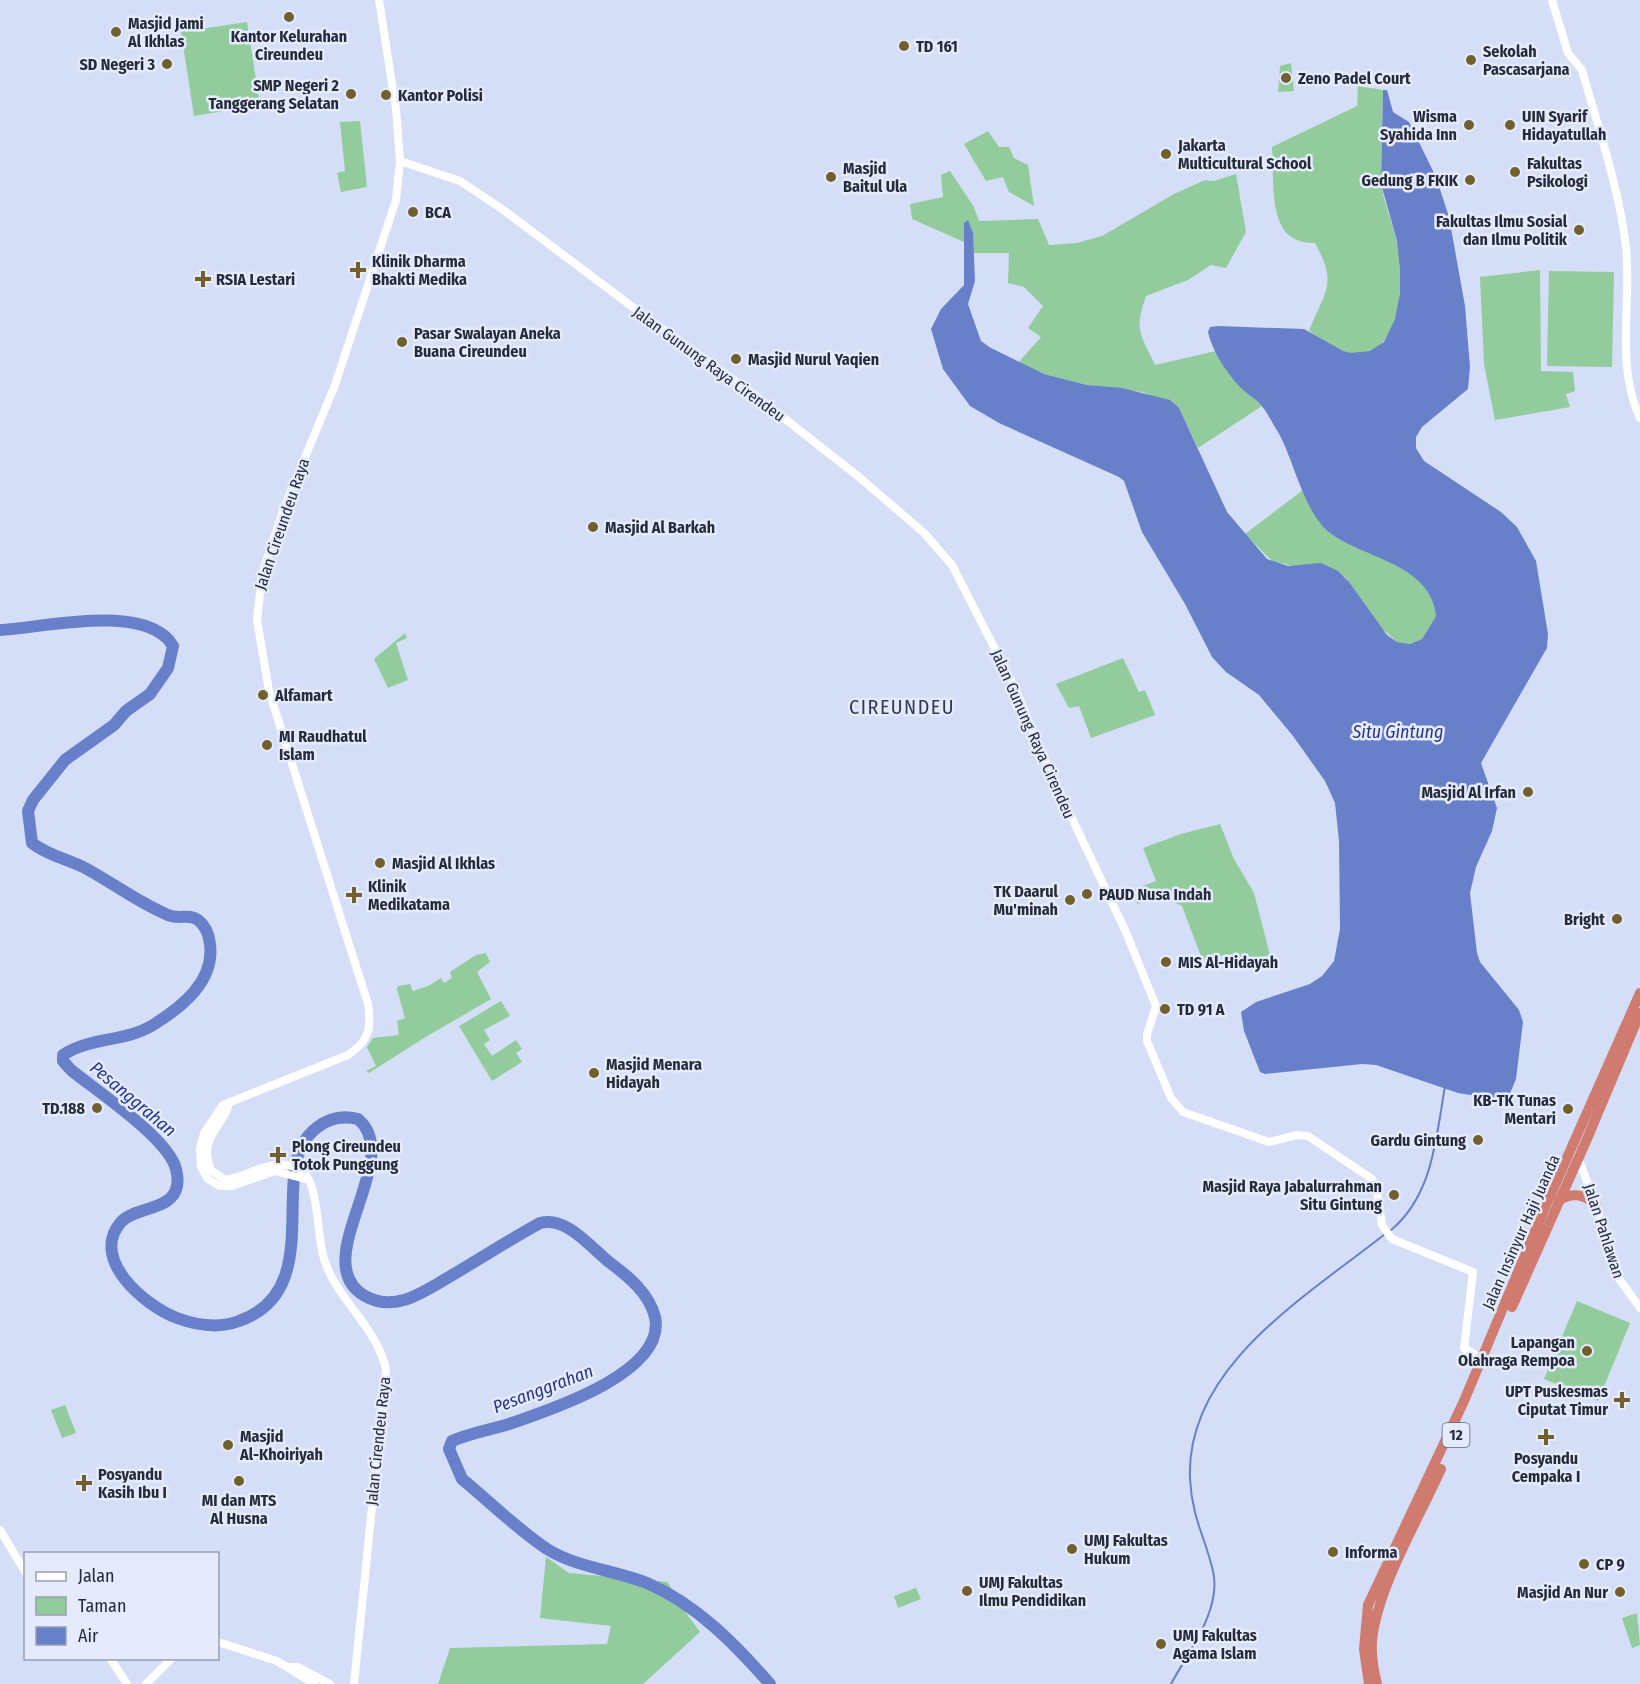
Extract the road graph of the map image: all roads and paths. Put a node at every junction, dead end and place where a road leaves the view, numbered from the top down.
1 (379, 0) edge
2 (1552, 0) edge
3 (400, 161) junction
4 (1640, 418) edge
5 (1640, 993) edge
6 (1640, 1013) edge
7 (229, 1103) joint
8 (1576, 1154) junction
9 (1559, 1200) junction
10 (1596, 1205) junction
11 (1640, 1308) edge
12 (1482, 1359) junction
13 (0, 1530) edge
14 (24, 1571) edge
15 (219, 1642) edge
16 (111, 1660) edge
17 (171, 1660) edge
18 (290, 1667) junction
19 (127, 1684) edge
20 (146, 1684) edge
21 (314, 1684) edge
22 (330, 1684) edge
23 (354, 1684) edge
24 (1369, 1684) edge
25 (1377, 1684) edge

1 - 3 main road, Jalan Cireundeu Raya
2 - 4 main road
3 - 7 main road, Jalan Cireundeu Raya
3 - 12 main road, Jalan Gunung Raya Cirendeu
5 - 8 highway, Jalan Insinyur Haji Juanda / 12
6 - 8 highway, Jalan Insinyur Haji Juanda / 12
7 - 23 main road, Jalan Cirendeu Raya
8 - 9 highway, Jalan Insinyur Haji Juanda / 12
8 - 10 main road, Jalan Pahlawan
8 - 12 highway, Jalan Insinyur Haji Juanda / 12
9 - 10 highway
9 - 25 highway, Jalan Insinyur Haji Juanda / 12
10 - 11 main road, Jalan Pahlawan
12 - 24 highway, Jalan Insinyur Haji Juanda / 12
13 - 14 main road
15 - 18 main road
16 - 19 main road
17 - 20 main road
18 - 21 main road
18 - 22 main road

